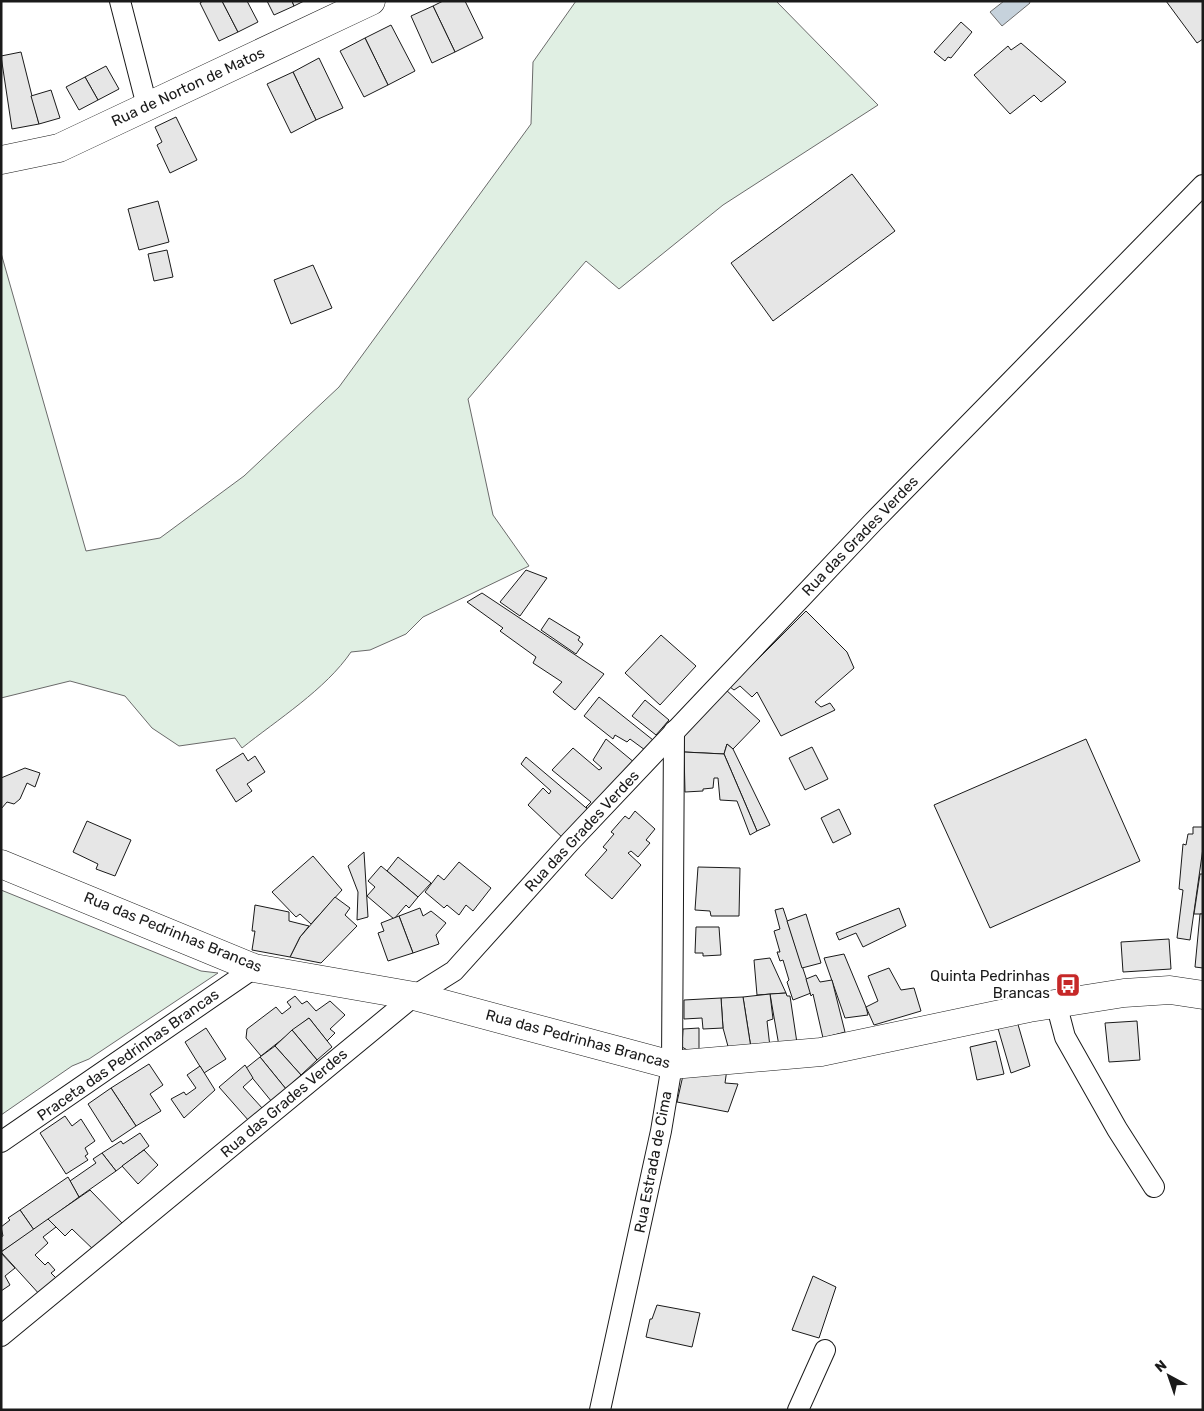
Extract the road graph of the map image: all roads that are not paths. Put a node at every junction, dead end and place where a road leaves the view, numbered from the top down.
1 (120, 1) edge
2 (371, 1) edge
3 (147, 106) junction
4 (1, 160) edge
5 (1203, 185) edge
6 (674, 731) junction
7 (1, 864) edge
8 (254, 968) junction
9 (1203, 995) edge
10 (414, 996) junction
11 (1056, 1003) junction
12 (672, 1065) junction
13 (1, 1142) edge
14 (1154, 1187) dead end
15 (1, 1336) edge
16 (825, 1350) dead end
17 (600, 1410) edge
18 (798, 1410) edge

1 - 3 street
2 - 3 street, Rua de Norton de Matos
3 - 4 street, Rua de Norton de Matos
5 - 6 street, Rua das Grades Verdes
6 - 10 street, Rua das Grades Verdes
6 - 12 street, Rua Estrada de Cima
7 - 8 street, Rua das Pedrinhas Brancas
8 - 10 street, Rua das Pedrinhas Brancas
8 - 13 street, Praceta das Pedrinhas Brancas
9 - 11 street, Rua das Pedrinhas Brancas
10 - 12 street, Rua das Pedrinhas Brancas
10 - 15 street, Rua das Grades Verdes
11 - 12 street, Rua das Pedrinhas Brancas
11 - 14 street
12 - 17 street, Rua Estrada de Cima
16 - 18 street

